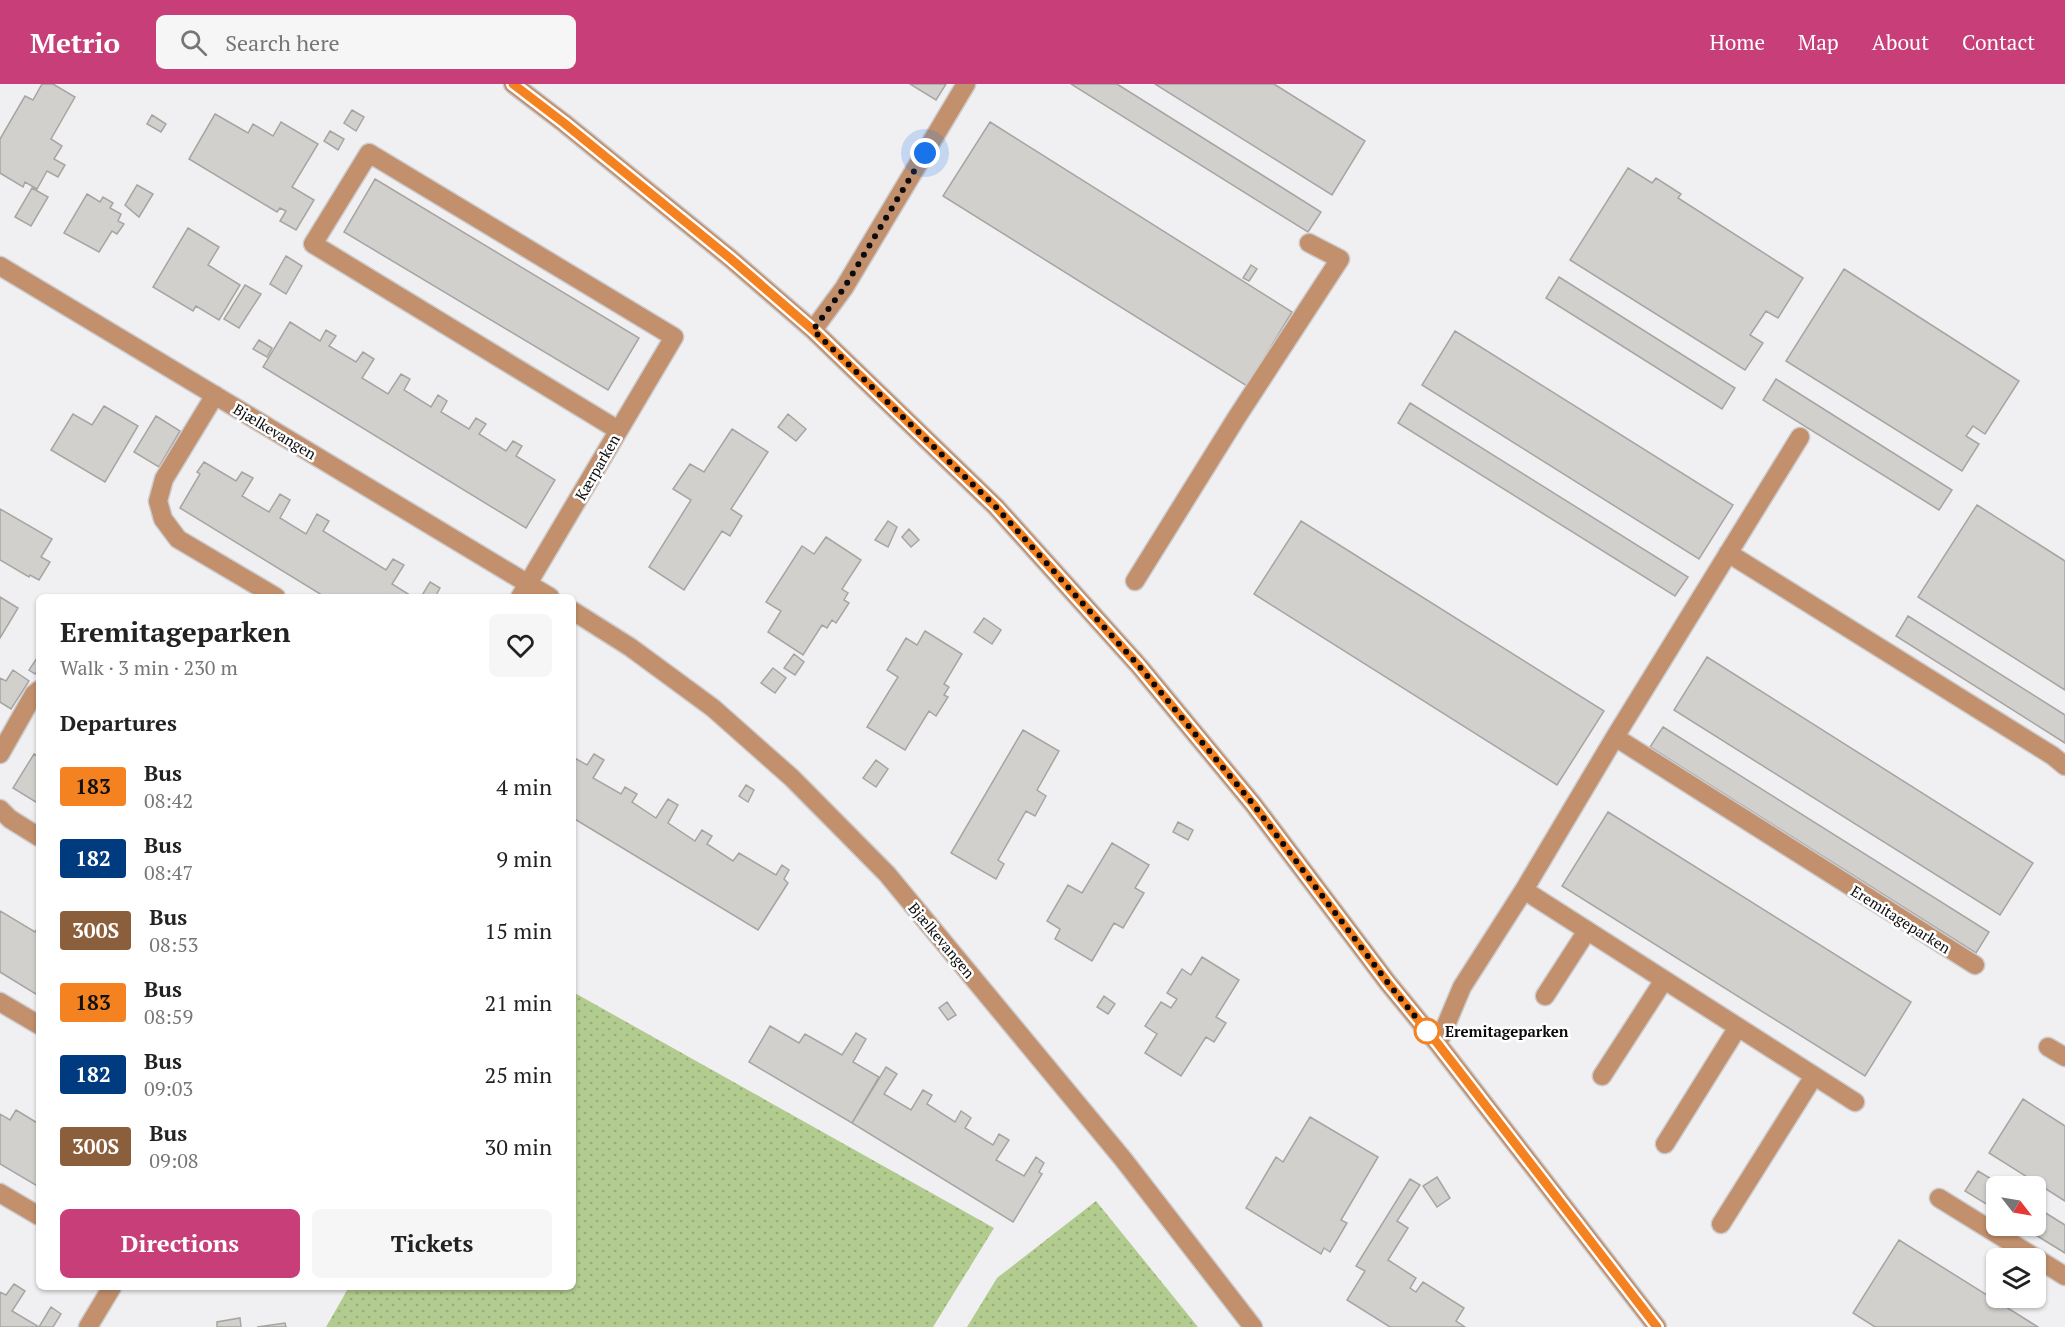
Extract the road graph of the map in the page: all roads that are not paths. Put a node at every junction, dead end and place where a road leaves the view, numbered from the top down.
1 (513, 84) edge
2 (966, 84) edge
3 (1309, 243) dead end
4 (3, 274) edge
5 (813, 330) junction
6 (214, 395) junction
7 (618, 430) junction
8 (1800, 437) dead end
9 (1728, 553) junction
10 (1135, 581) dead end
11 (524, 590) edge
12 (271, 594) edge
13 (539, 594) edge
14 (576, 613) edge
15 (36, 692) edge
16 (1615, 737) junction
17 (0, 754) edge
18 (2065, 766) edge
19 (0, 809) edge
20 (36, 835) edge
21 (1524, 891) junction
22 (1587, 931) junction
23 (1975, 965) dead end
24 (1664, 980) junction
25 (1545, 996) dead end
26 (0, 1002) edge
27 (36, 1023) edge
28 (1738, 1027) junction
29 (1438, 1044) junction
30 (2048, 1047) dead end
31 (2065, 1057) edge
32 (1602, 1076) dead end
33 (1814, 1076) junction
34 (1855, 1102) dead end
35 (1665, 1144) dead end
36 (0, 1193) edge
37 (1939, 1198) dead end
38 (36, 1214) edge
39 (1721, 1224) dead end
40 (2065, 1276) edge
41 (110, 1290) edge
42 (88, 1327) edge
43 (1253, 1327) edge
44 (1657, 1327) edge

1 - 5 street
2 - 5 street
3 - 10 street
4 - 6 street, Bjælkevangen
5 - 29 street
6 - 11 street, Bjælkevangen
6 - 12 street
7 - 7 street, Kærparken
7 - 11 street, Kærparken
8 - 9 street
9 - 16 street
9 - 18 street
11 - 13 street, Bjælkevangen
14 - 43 street, Bjælkevangen
15 - 17 street
16 - 21 street
16 - 23 street, Eremitageparken
19 - 20 street
21 - 22 street
21 - 29 street
22 - 24 street
22 - 25 street
24 - 28 street
24 - 32 street
26 - 27 street
28 - 33 street
28 - 35 street
29 - 44 street
30 - 31 street
33 - 34 street
33 - 39 street
36 - 38 street
37 - 40 street
41 - 42 street

